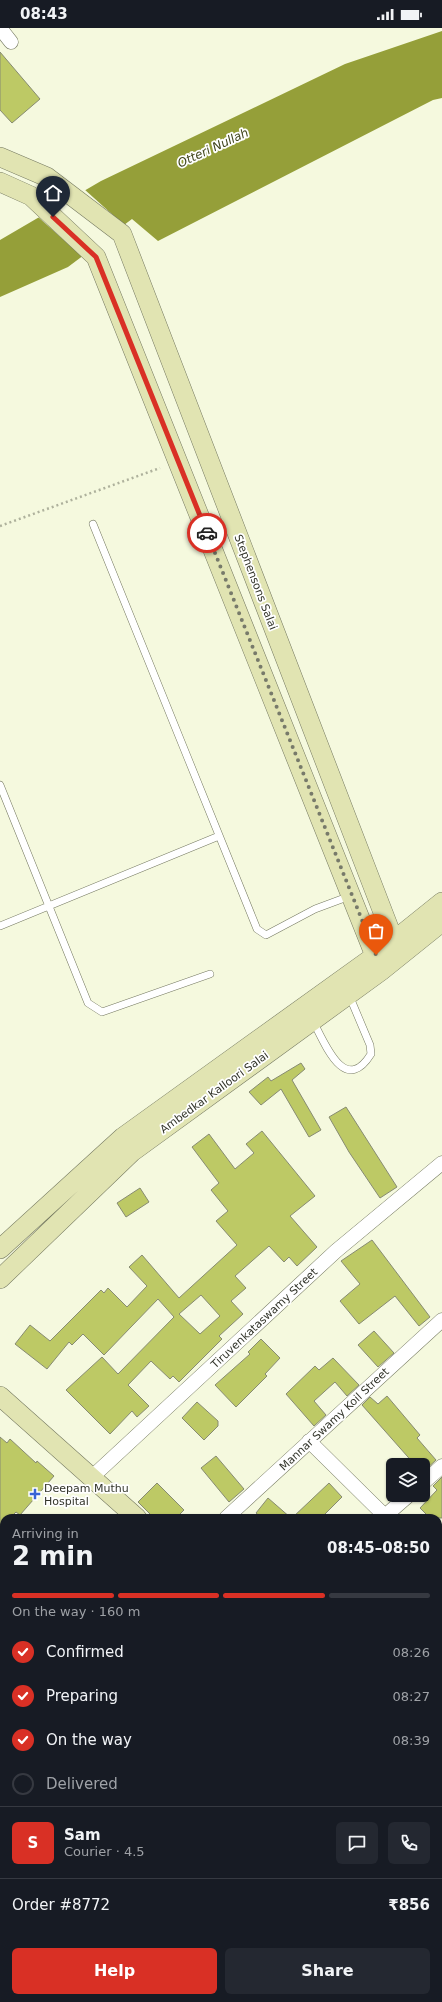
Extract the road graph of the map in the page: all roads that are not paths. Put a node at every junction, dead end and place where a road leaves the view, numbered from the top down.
1 (0, 28) edge
2 (11, 42) dead end
3 (0, 157) edge
4 (0, 182) edge
5 (93, 524) dead end
6 (0, 785) edge
7 (219, 836) junction
8 (352, 895) junction
9 (442, 902) edge
10 (48, 906) junction
11 (442, 922) edge
12 (0, 926) edge
13 (399, 946) junction
14 (379, 963) junction
15 (210, 974) dead end
16 (349, 995) junction
17 (312, 1021) junction
18 (442, 1163) edge
19 (0, 1249) edge
20 (0, 1279) edge
21 (442, 1320) edge
22 (0, 1396) edge
23 (309, 1441) junction
24 (442, 1466) edge
25 (430, 1477) edge
26 (92, 1478) junction
27 (402, 1502) edge
28 (132, 1514) edge
29 (230, 1514) edge
30 (383, 1514) edge
31 (389, 1514) edge

1 - 2 street
3 - 13 main road, Stephensons Salai
4 - 8 main road
5 - 7 lane
6 - 10 lane
7 - 8 lane
7 - 10 lane
8 - 14 main road
9 - 13 main road, Ambedkar Kalloori Salai
10 - 12 lane
10 - 15 lane
11 - 13 main road, Ambedkar Kalloori Salai
13 - 14 main road, Ambedkar Kalloori Salai
14 - 16 main road, Ambedkar Kalloori Salai
14 - 19 main road, Ambedkar Kalloori Salai
16 - 17 main road, Ambedkar Kalloori Salai
16 - 17 lane
17 - 20 main road, Ambedkar Kalloori Salai
18 - 26 street, Tiruvenkataswamy Street
21 - 23 street, Mannar Swamy Koil Street
22 - 26 main road
23 - 29 street, Mannar Swamy Koil Street
23 - 30 street
24 - 25 street
26 - 28 main road
27 - 31 street

